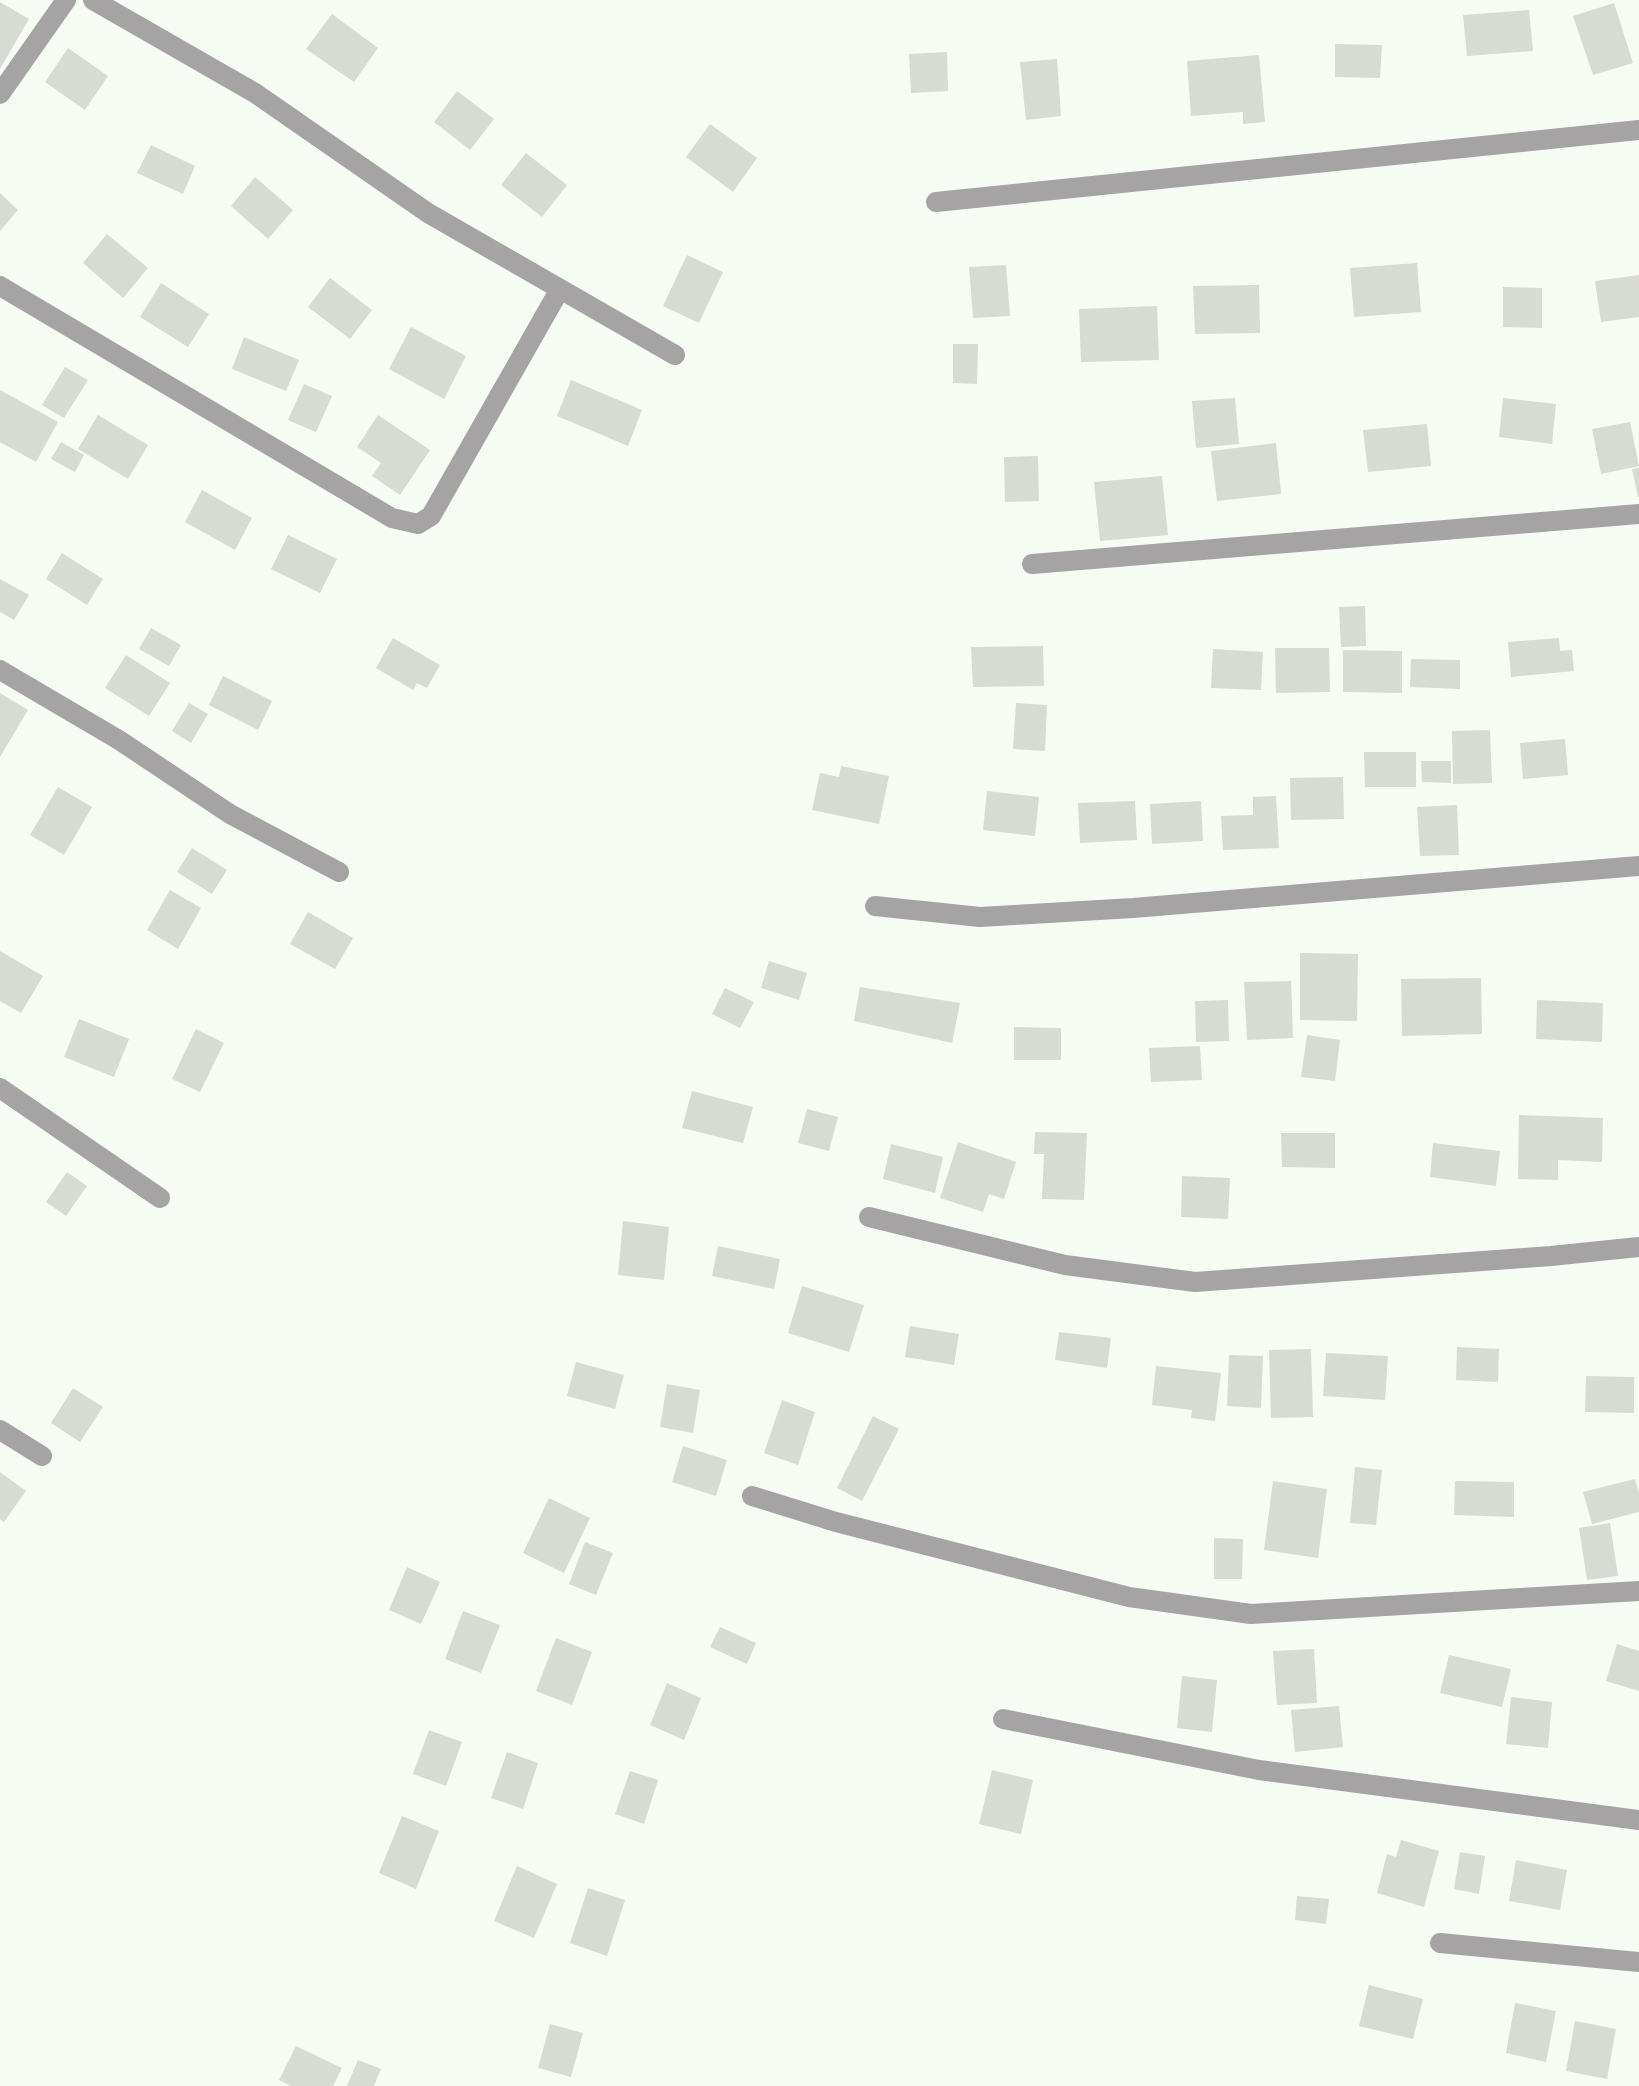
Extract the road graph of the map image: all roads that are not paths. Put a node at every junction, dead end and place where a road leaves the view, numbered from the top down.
1 (66, 0) edge
2 (93, 0) edge
3 (0, 94) edge
4 (1639, 130) edge
5 (936, 202) dead end
6 (0, 286) edge
7 (560, 289) junction
8 (675, 355) dead end
9 (1639, 514) edge
10 (1032, 564) dead end
11 (0, 670) edge
12 (1639, 866) edge
13 (339, 872) dead end
14 (875, 906) dead end
15 (0, 1088) edge
16 (160, 1198) dead end
17 (869, 1217) dead end
18 (1639, 1247) edge
19 (0, 1430) edge
20 (42, 1456) dead end
21 (752, 1496) dead end
22 (1639, 1591) edge
23 (1003, 1719) dead end
24 (1639, 1820) edge
25 (1440, 1943) dead end
26 (1639, 1962) edge

1 - 3 street
2 - 7 street
4 - 5 street
6 - 7 street
7 - 8 street
9 - 10 street
11 - 13 street
12 - 14 street
15 - 16 street
17 - 18 street
19 - 20 street
21 - 22 street
23 - 24 street
25 - 26 street

